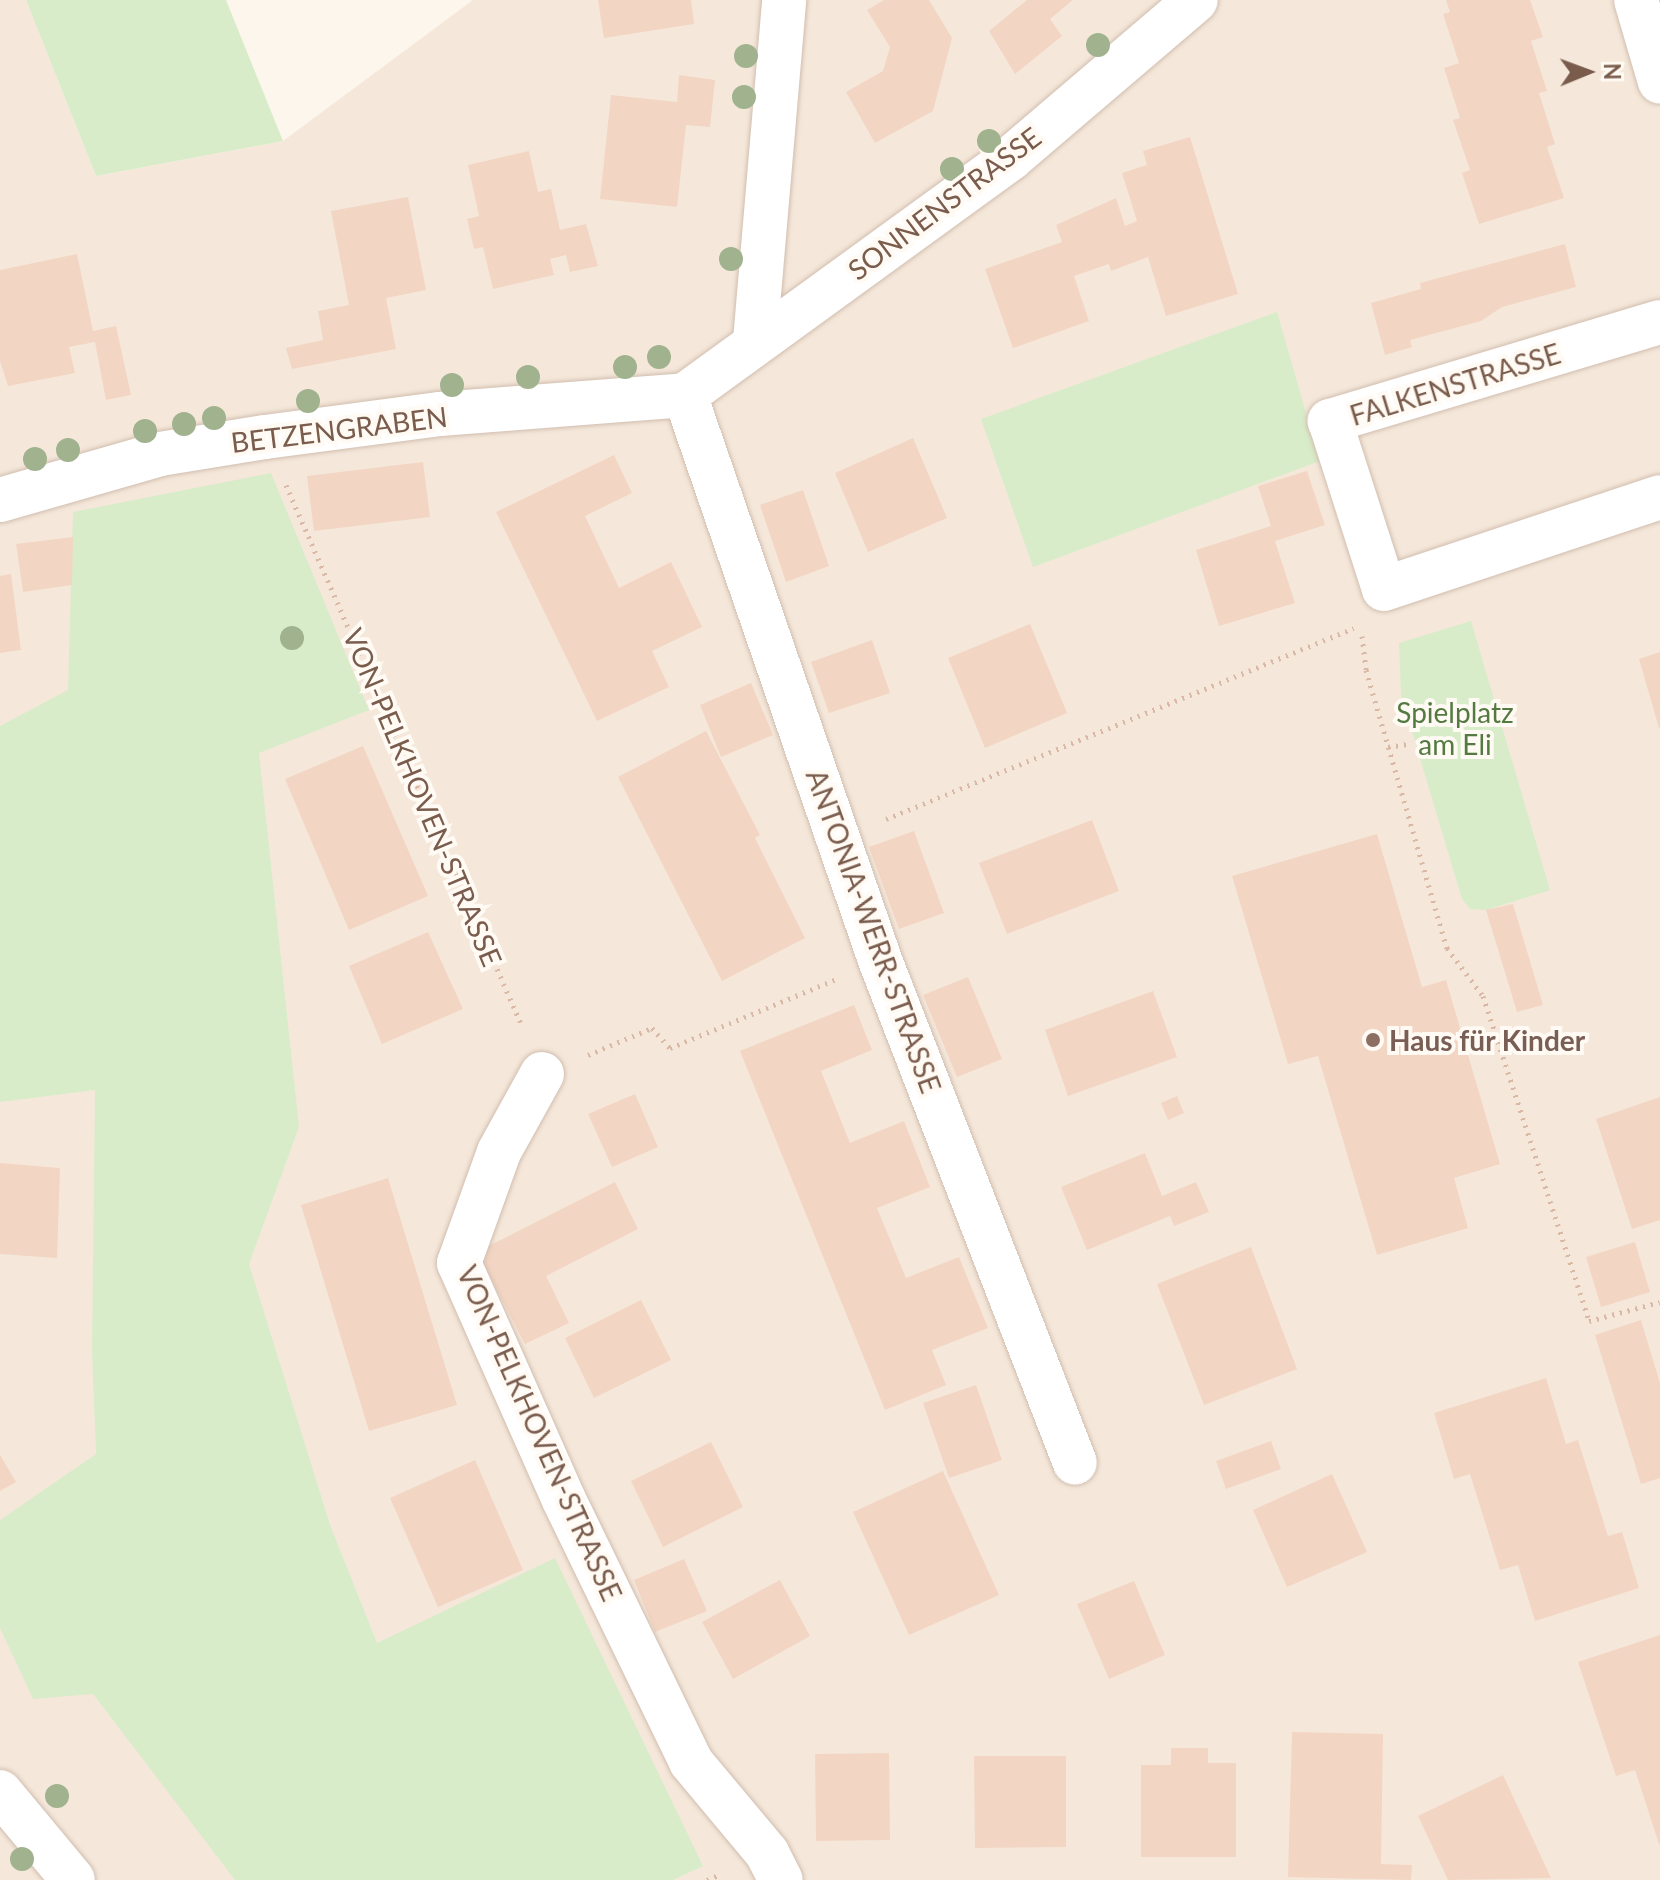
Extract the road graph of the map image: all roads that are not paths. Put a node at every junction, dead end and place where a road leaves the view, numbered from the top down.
1 (784, 0) edge
2 (1196, 0) edge
3 (1636, 0) edge
4 (1660, 82) edge
5 (1660, 322) edge
6 (755, 341) junction
7 (685, 395) junction
8 (1660, 497) edge
9 (0, 500) edge
10 (542, 1074) road end
11 (1075, 1463) dead end
12 (0, 1792) edge
13 (73, 1880) edge
14 (781, 1880) edge

1 - 6 street
2 - 6 street, SONNENSTRASSE
3 - 4 street
5 - 8 street, FALKENSTRASSE
6 - 7 street, SONNENSTRASSE
7 - 9 street, BETZENGRABEN
7 - 11 street, ANTONIA-WERR-STRASSE
10 - 14 street, VON-PELKHOVEN-STRASSE
12 - 13 street

